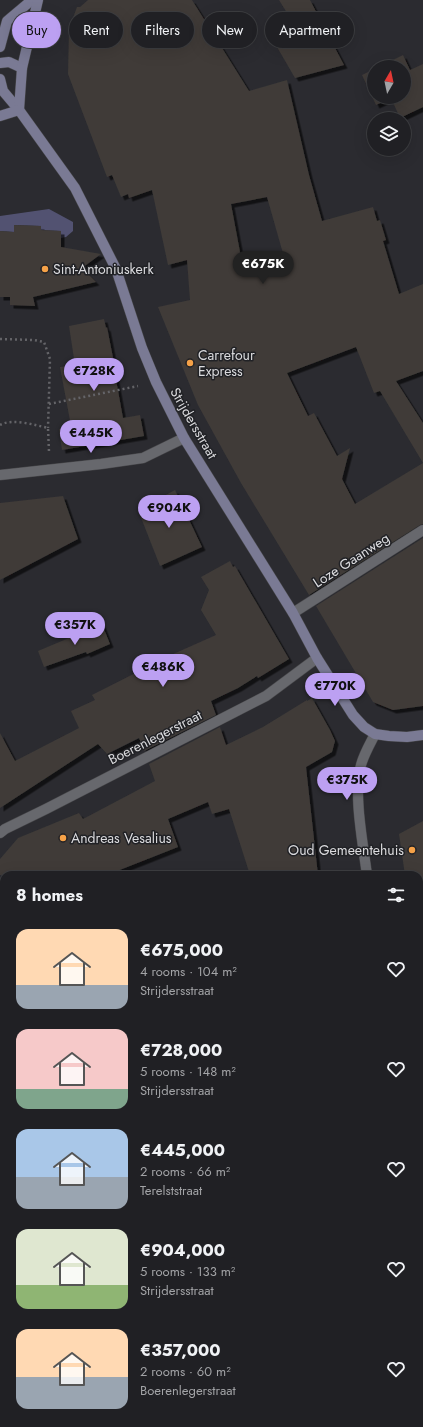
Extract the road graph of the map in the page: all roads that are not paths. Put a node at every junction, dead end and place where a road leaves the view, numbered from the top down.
1 (32, 0) edge
2 (38, 0) edge
3 (0, 47) edge
4 (0, 62) edge
5 (22, 68) junction
6 (0, 79) edge
7 (18, 110) junction
8 (0, 116) edge
9 (184, 438) junction
10 (0, 475) edge
11 (423, 530) edge
12 (293, 613) junction
13 (317, 658) junction
14 (375, 734) junction
15 (423, 735) edge
16 (0, 833) edge
17 (367, 871) edge

1 - 3 street
2 - 5 street
4 - 5 street
5 - 7 street
6 - 7 street, Strijdersstraat
7 - 8 street
7 - 9 street, Strijdersstraat
9 - 10 street
9 - 12 street, Strijdersstraat
11 - 12 street, Loze Gaanweg
12 - 13 street, Strijdersstraat
13 - 14 street, Strijdersstraat
13 - 16 street, Boerenlegerstraat
14 - 15 street
14 - 17 street

